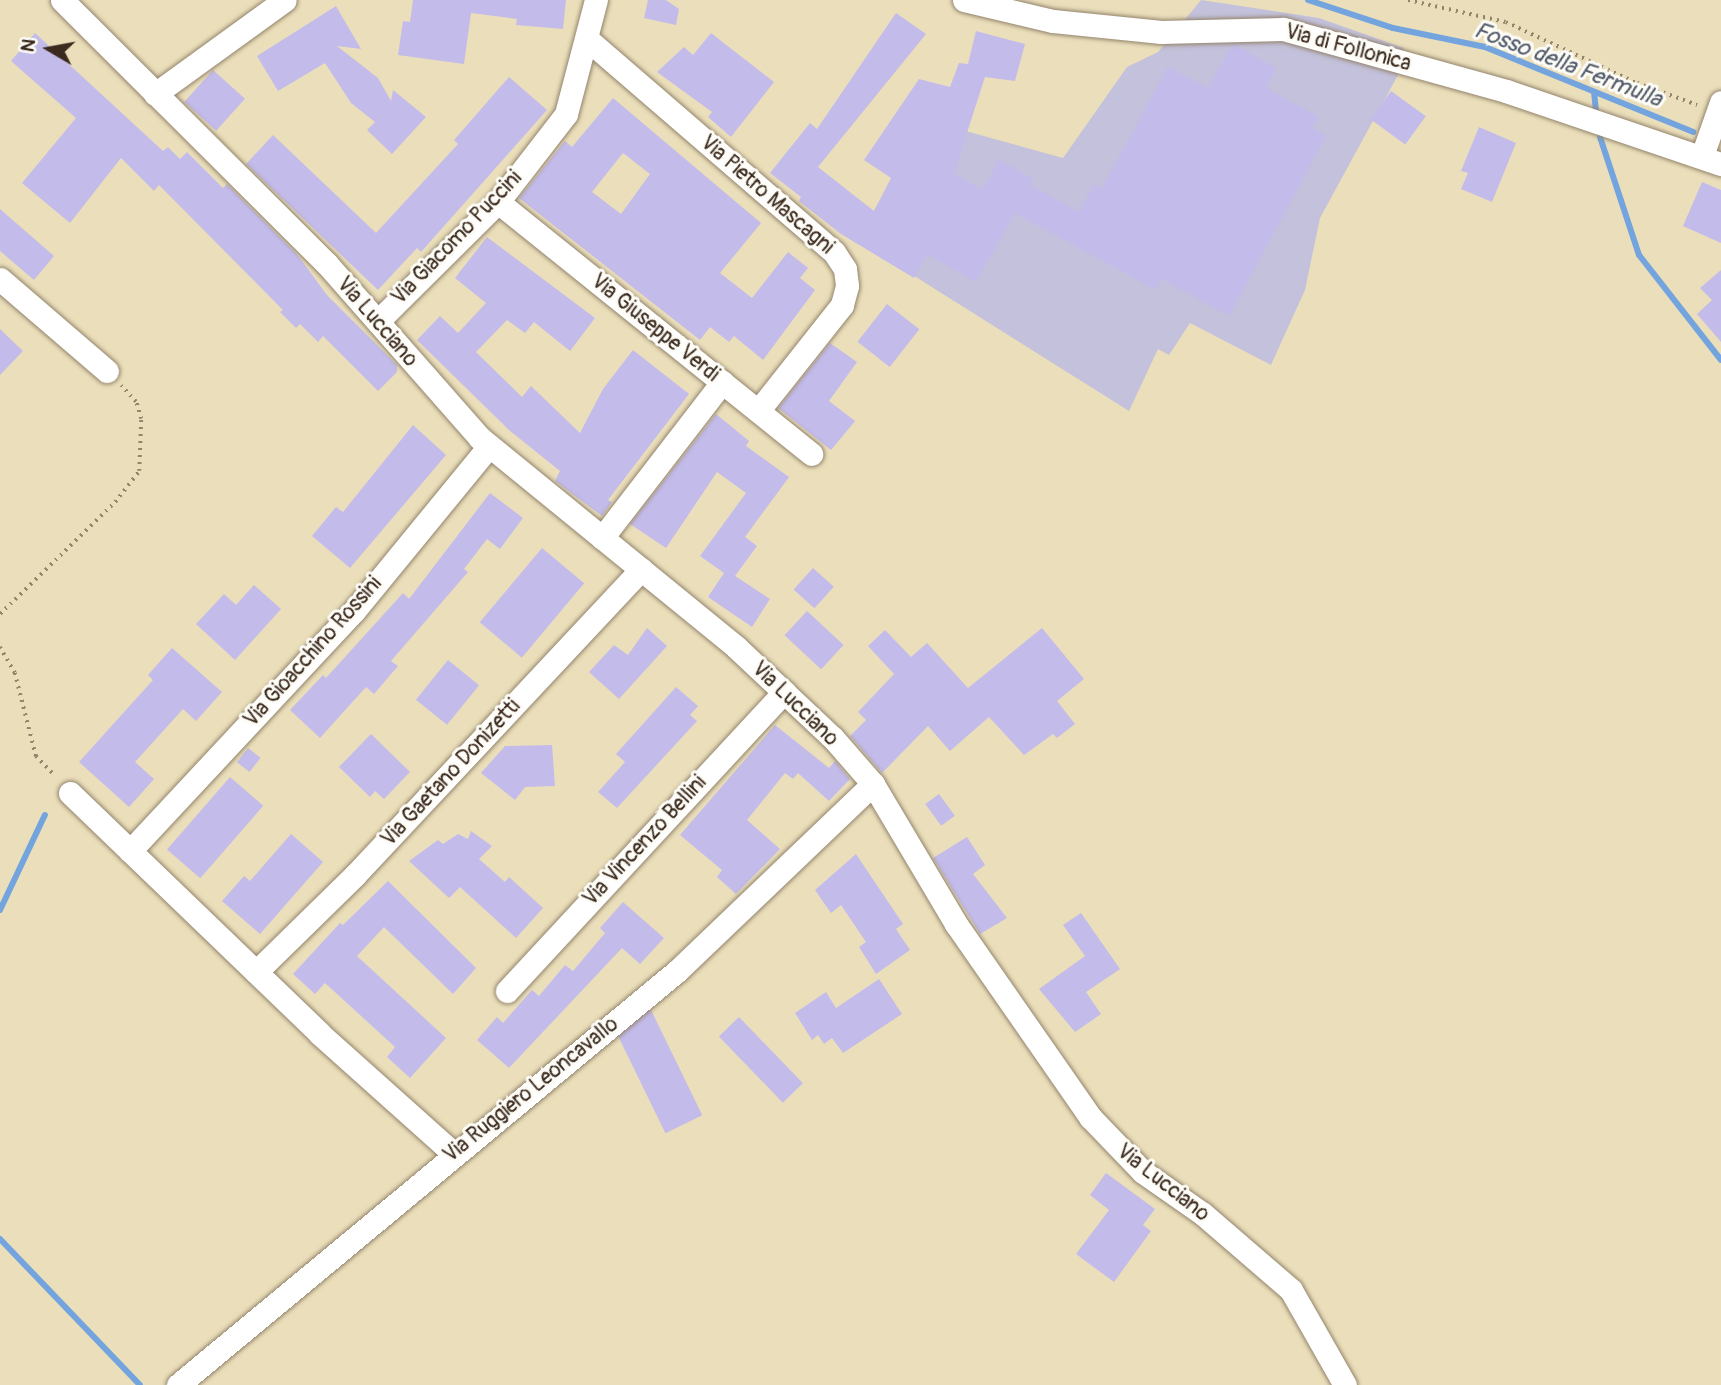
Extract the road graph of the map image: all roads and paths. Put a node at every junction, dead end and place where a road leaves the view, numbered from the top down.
1 (62, 0) edge
2 (285, 0) edge
3 (596, 0) edge
4 (964, 0) edge
5 (1408, 0) edge
6 (587, 39) junction
7 (155, 94) junction
8 (1712, 105) edge
9 (1711, 160) edge
10 (498, 202) junction
11 (0, 279) edge
12 (377, 321) junction
13 (107, 371) joint
14 (722, 382) junction
15 (758, 411) junction
16 (489, 446) junction
17 (811, 454) dead end
18 (602, 538) junction
19 (642, 569) junction
20 (0, 614) edge
21 (0, 646) edge
22 (783, 692) junction
23 (873, 784) junction
24 (70, 793) joint
25 (130, 851) junction
26 (256, 972) junction
27 (508, 991) dead end
28 (453, 1153) junction
29 (178, 1385) edge
30 (1345, 1385) edge

1 - 7 street, Via Lucciano
2 - 7 street
3 - 6 street, Via Giacomo Puccini
4 - 9 street, Via di Follonica
5 - 8 path
6 - 10 street, Via Giacomo Puccini
6 - 15 street, Via Pietro Mascagni
7 - 12 street, Via Lucciano
8 - 9 street
10 - 12 street, Via Giacomo Puccini
10 - 14 street, Via Giuseppe Verdi
11 - 13 street
12 - 16 street, Via Lucciano
13 - 20 path
14 - 15 street, Via Giuseppe Verdi
14 - 18 street
15 - 17 street, Via Giuseppe Verdi
16 - 18 street, Via Lucciano
16 - 25 street, Via Gioacchino Rossini
18 - 19 street, Via Lucciano
19 - 22 street, Via Lucciano
19 - 26 street, Via Gaetano Donizetti
21 - 24 path
22 - 23 street, Via Lucciano
22 - 27 street, Via Vincenzo Bellini
23 - 28 street, Via Ruggiero Leoncavallo
23 - 30 street, Via Lucciano
24 - 25 street
25 - 26 street
26 - 28 street
28 - 29 street, Via Ruggiero Leoncavallo

